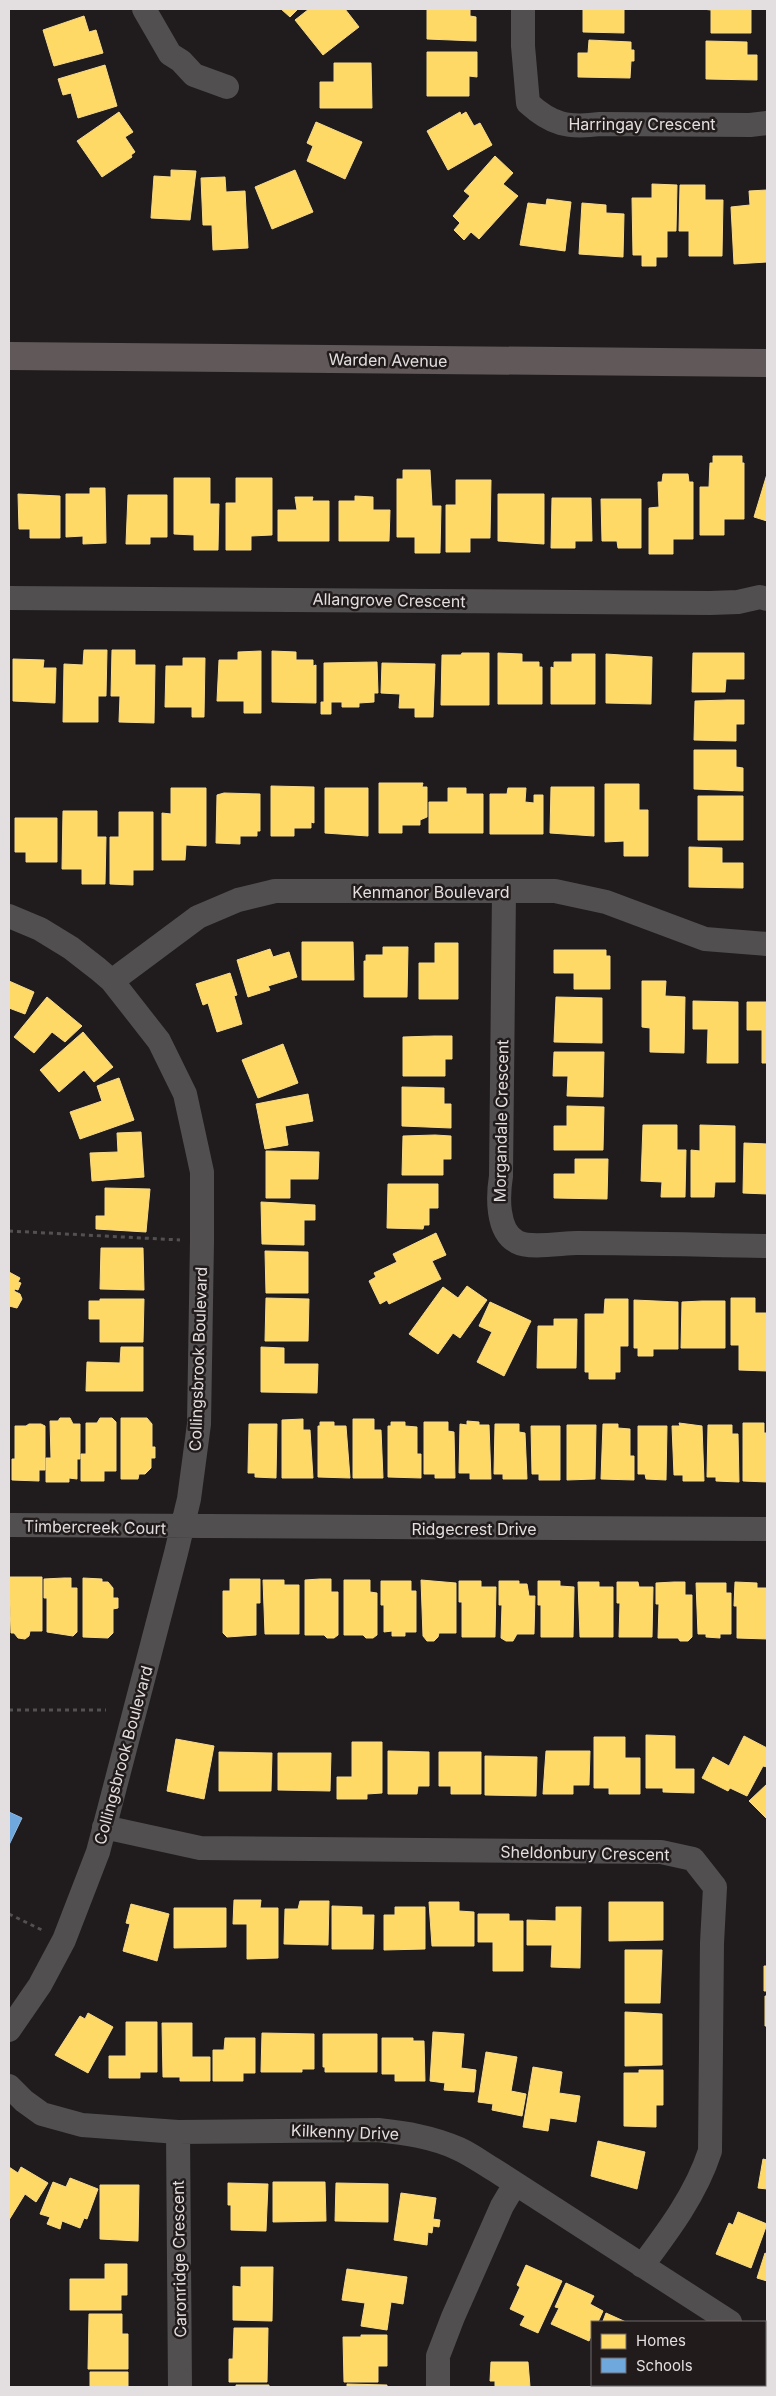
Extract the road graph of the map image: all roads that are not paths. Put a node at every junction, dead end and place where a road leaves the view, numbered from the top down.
1 (144, 9) edge
2 (523, 9) edge
3 (227, 87) dead end
4 (767, 123) edge
5 (9, 356) edge
6 (767, 363) edge
7 (9, 598) edge
8 (767, 599) edge
9 (504, 892) junction
10 (9, 916) edge
11 (767, 944) edge
12 (112, 981) junction
13 (767, 1246) edge
14 (9, 1525) edge
15 (181, 1528) junction
16 (767, 1529) edge
17 (104, 1826) junction
18 (9, 2030) edge
19 (9, 2086) edge
20 (178, 2132) junction
21 (515, 2184) junction
22 (642, 2266) junction
23 (728, 2321) edge
24 (180, 2387) edge
25 (438, 2387) edge

1 - 3 street
2 - 4 street, Harringay Crescent
5 - 6 main road, Warden Avenue
7 - 8 street, Allangrove Crescent
9 - 11 street, Kenmanor Boulevard
9 - 12 street, Kenmanor Boulevard
9 - 13 street, Morgandale Crescent
10 - 12 street, Collingsbrook Boulevard
12 - 15 street, Collingsbrook Boulevard
14 - 15 street, Timbercreek Court
15 - 16 street, Ridgecrest Drive
15 - 17 street, Collingsbrook Boulevard
17 - 18 street, Collingsbrook Boulevard
17 - 22 street, Sheldonbury Crescent
19 - 20 street, Kilkenny Drive
20 - 21 street, Kilkenny Drive
20 - 24 street, Caronridge Crescent
21 - 22 street, Kilkenny Drive
21 - 25 street
22 - 23 street, Kilkenny Drive

